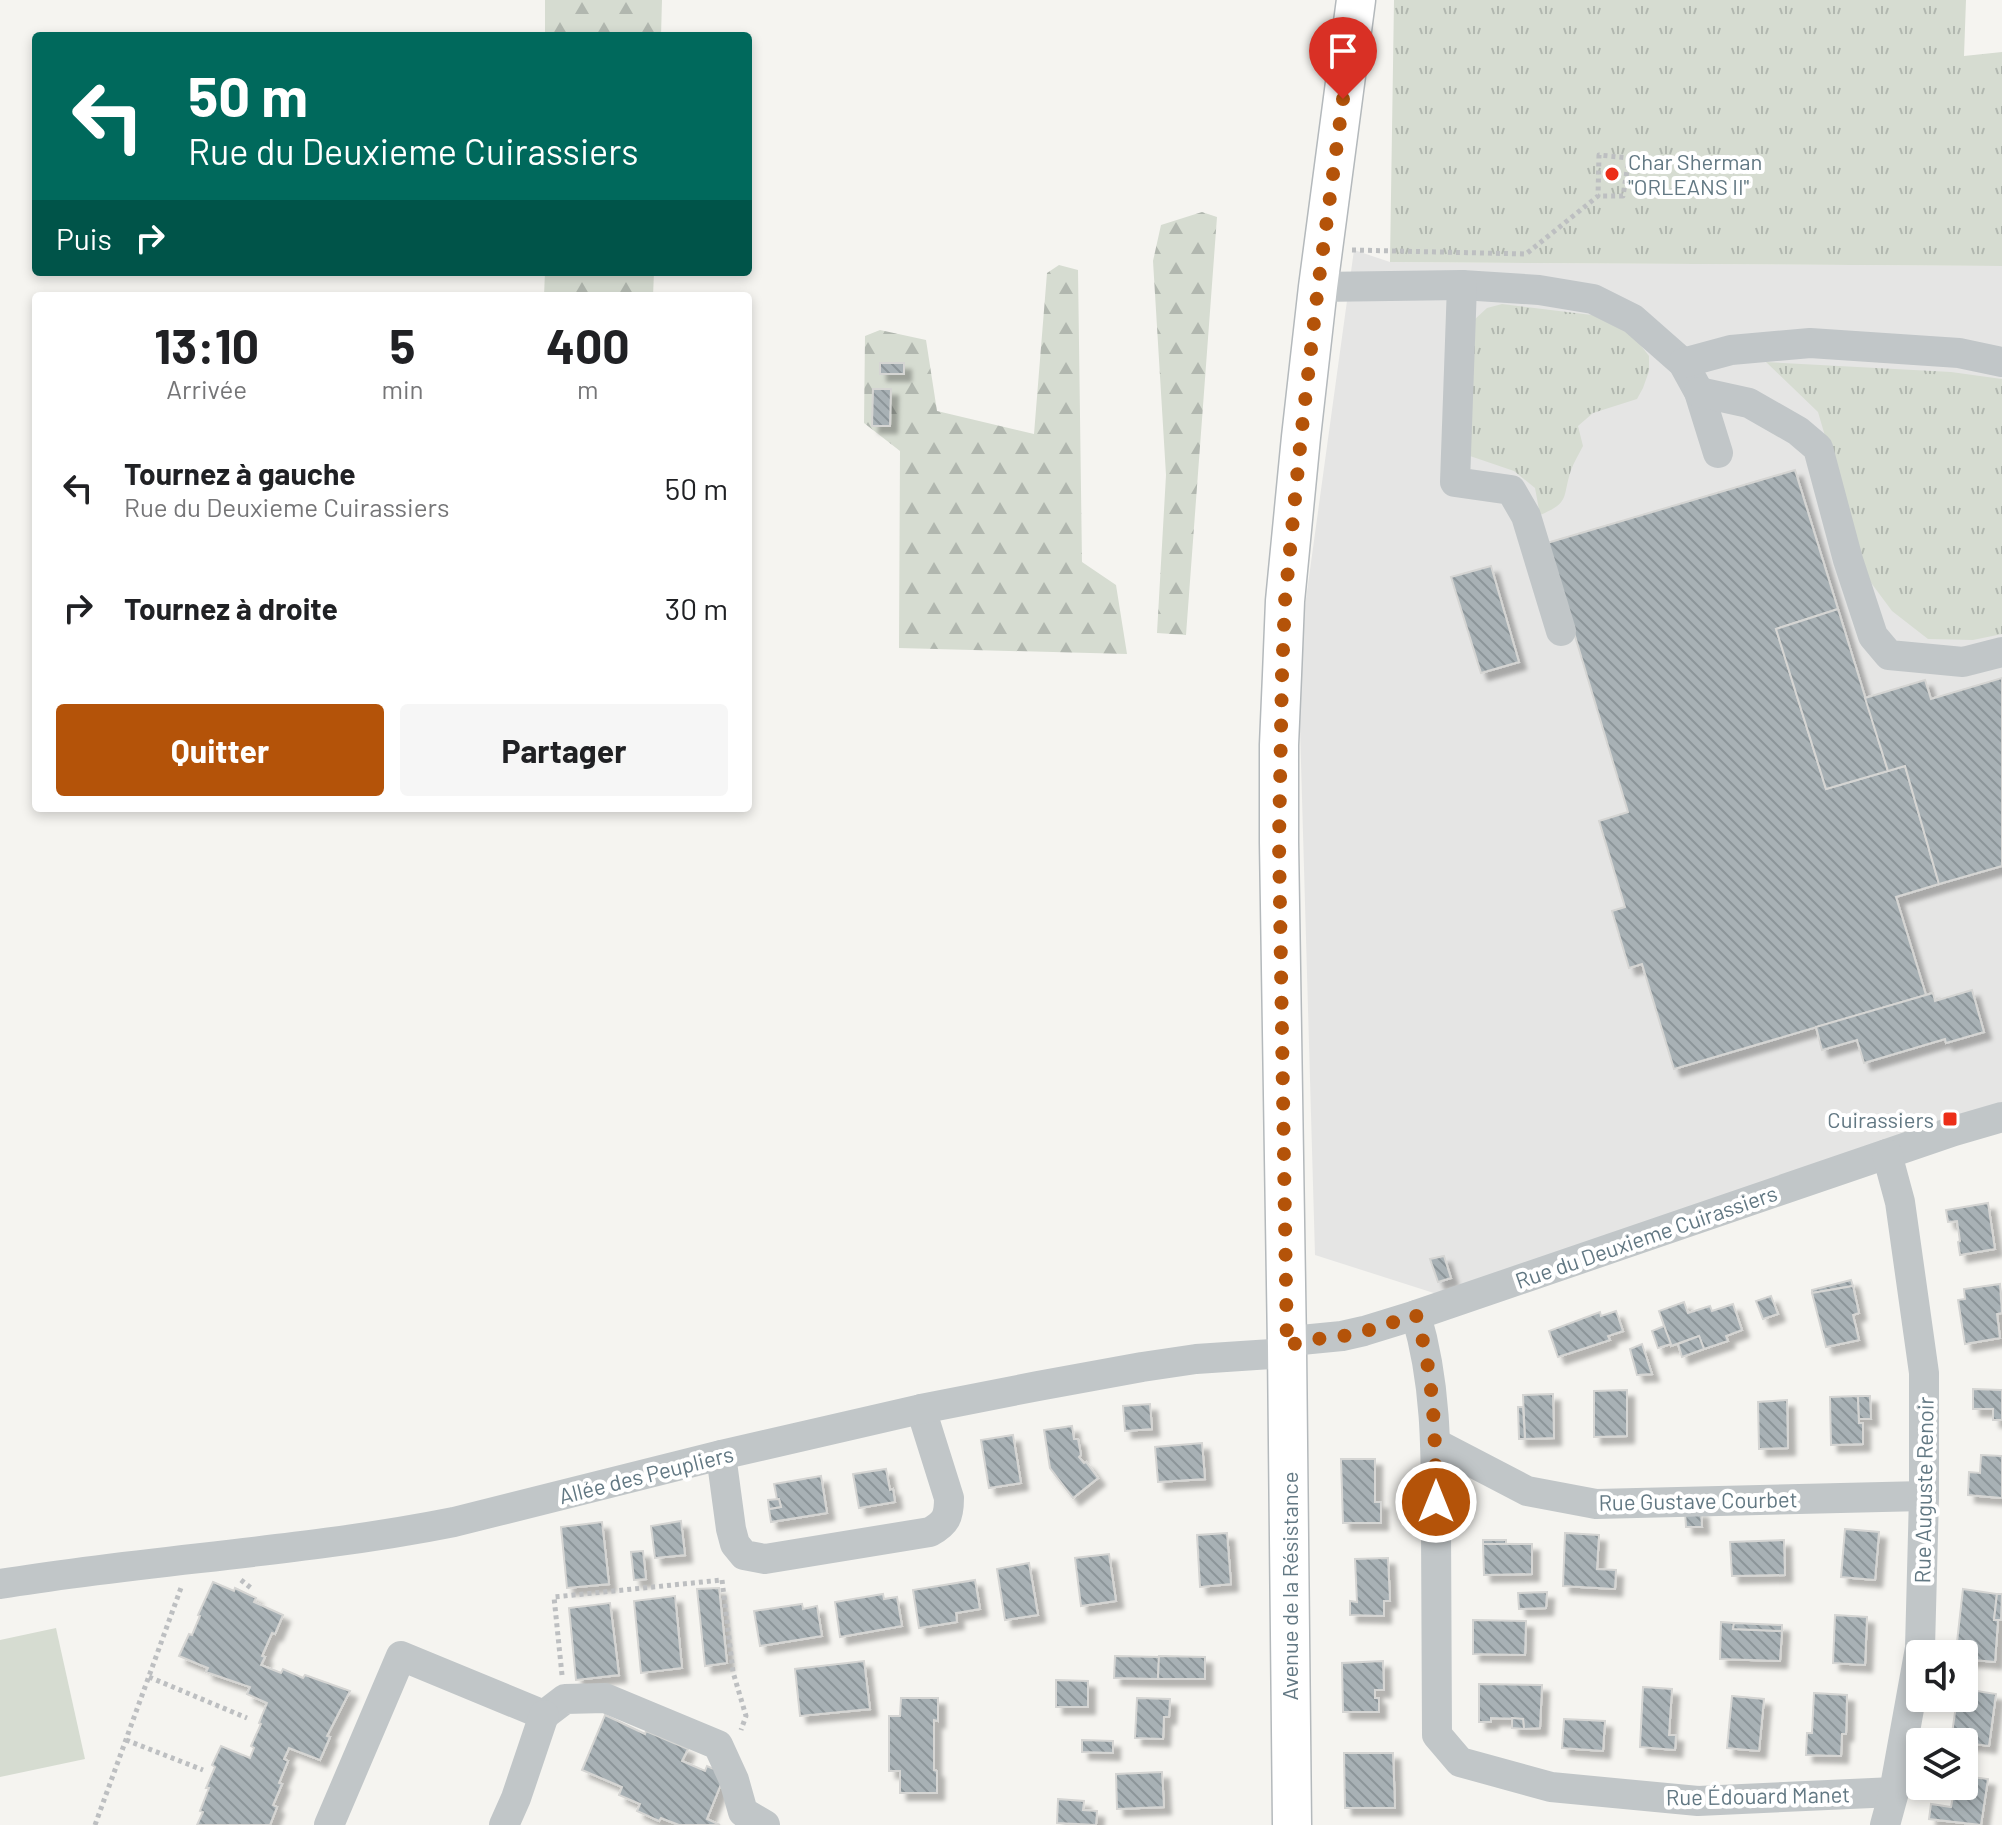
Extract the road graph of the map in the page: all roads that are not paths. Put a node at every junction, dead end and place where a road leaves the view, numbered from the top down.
1 (1356, 0) edge
2 (1462, 285) junction
3 (1318, 287) junction
4 (2002, 362) edge
5 (1683, 363) junction
6 (1699, 392) junction
7 (1718, 453) dead end
8 (1561, 631) dead end
9 (2002, 652) edge
10 (2002, 1117) edge
11 (1887, 1154) junction
12 (1416, 1315) junction
13 (1287, 1347) junction
14 (921, 1409) junction
15 (1435, 1443) junction
16 (721, 1455) junction
17 (1924, 1496) junction
18 (0, 1584) edge
19 (554, 1707) junction
20 (1894, 1792) junction
21 (329, 1825) edge
22 (504, 1825) edge
23 (765, 1825) edge
24 (1292, 1825) edge
25 (1885, 1825) edge

1 - 3 main road, Avenue de la Résistance
2 - 3 street
2 - 5 street
2 - 8 street
3 - 13 main road, Avenue de la Résistance
4 - 5 street
5 - 6 street
6 - 7 street
6 - 9 street
10 - 11 street, Rue du Deuxieme Cuirassiers
11 - 12 street, Rue du Deuxieme Cuirassiers
11 - 17 street, Rue Auguste Renoir
12 - 13 street, Rue du Deuxieme Cuirassiers
12 - 15 street, Rue Édouard Manet
13 - 14 street, Allée des Peupliers
13 - 24 main road, Avenue de la Résistance
14 - 16 street, Allée des Peupliers
14 - 16 street
15 - 17 street, Rue Gustave Courbet
15 - 20 street, Rue Édouard Manet
16 - 18 street, Allée des Peupliers
17 - 20 street, Rue Auguste Renoir
19 - 21 street
19 - 22 street
19 - 23 street
20 - 25 street, Rue Auguste Renoir

